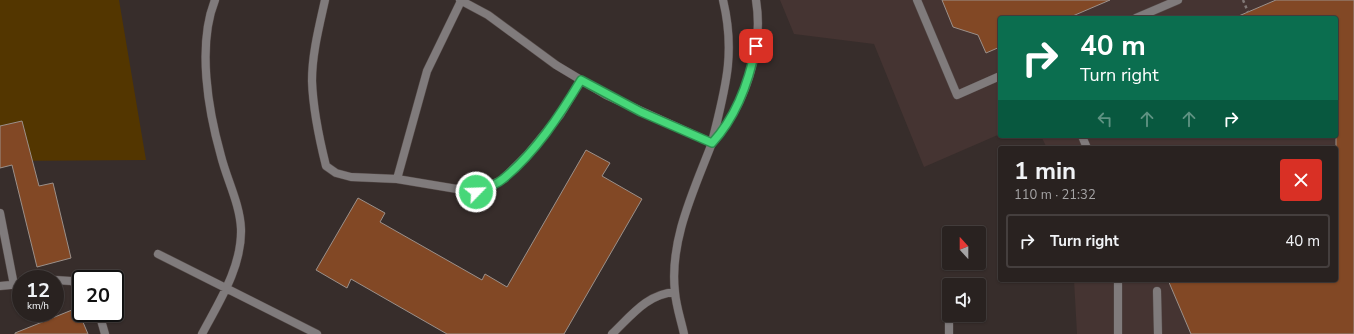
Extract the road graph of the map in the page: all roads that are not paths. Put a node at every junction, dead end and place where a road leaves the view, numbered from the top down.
1 (215, 0) edge
2 (325, 0) edge
3 (460, 0) edge
4 (723, 0) edge
5 (756, 0) edge
6 (917, 0) edge
7 (1178, 0) edge
8 (1141, 16) edge
9 (998, 77) edge
10 (581, 80) junction
11 (712, 143) junction
12 (397, 179) junction
13 (0, 213) edge
14 (158, 254) dead end
15 (14, 270) edge
16 (1118, 282) edge
17 (12, 285) edge
18 (0, 286) edge
19 (227, 288) junction
20 (1157, 291) dead end
21 (675, 292) junction
22 (102, 322) edge
23 (949, 322) edge
24 (105, 334) edge
25 (202, 334) edge
26 (318, 334) edge
27 (612, 334) edge
28 (684, 334) edge
29 (949, 334) edge
30 (1118, 334) edge
31 (1158, 334) edge

1 - 19 street
2 - 12 street
3 - 10 street
3 - 12 street
4 - 11 street
5 - 11 street
6 - 9 street
7 - 8 street
10 - 11 street
10 - 12 street
11 - 21 street
13 - 15 street
14 - 19 street
16 - 30 street
17 - 18 street
19 - 25 street
19 - 26 street
20 - 31 street
21 - 27 street
21 - 28 street
22 - 24 street
23 - 29 street

